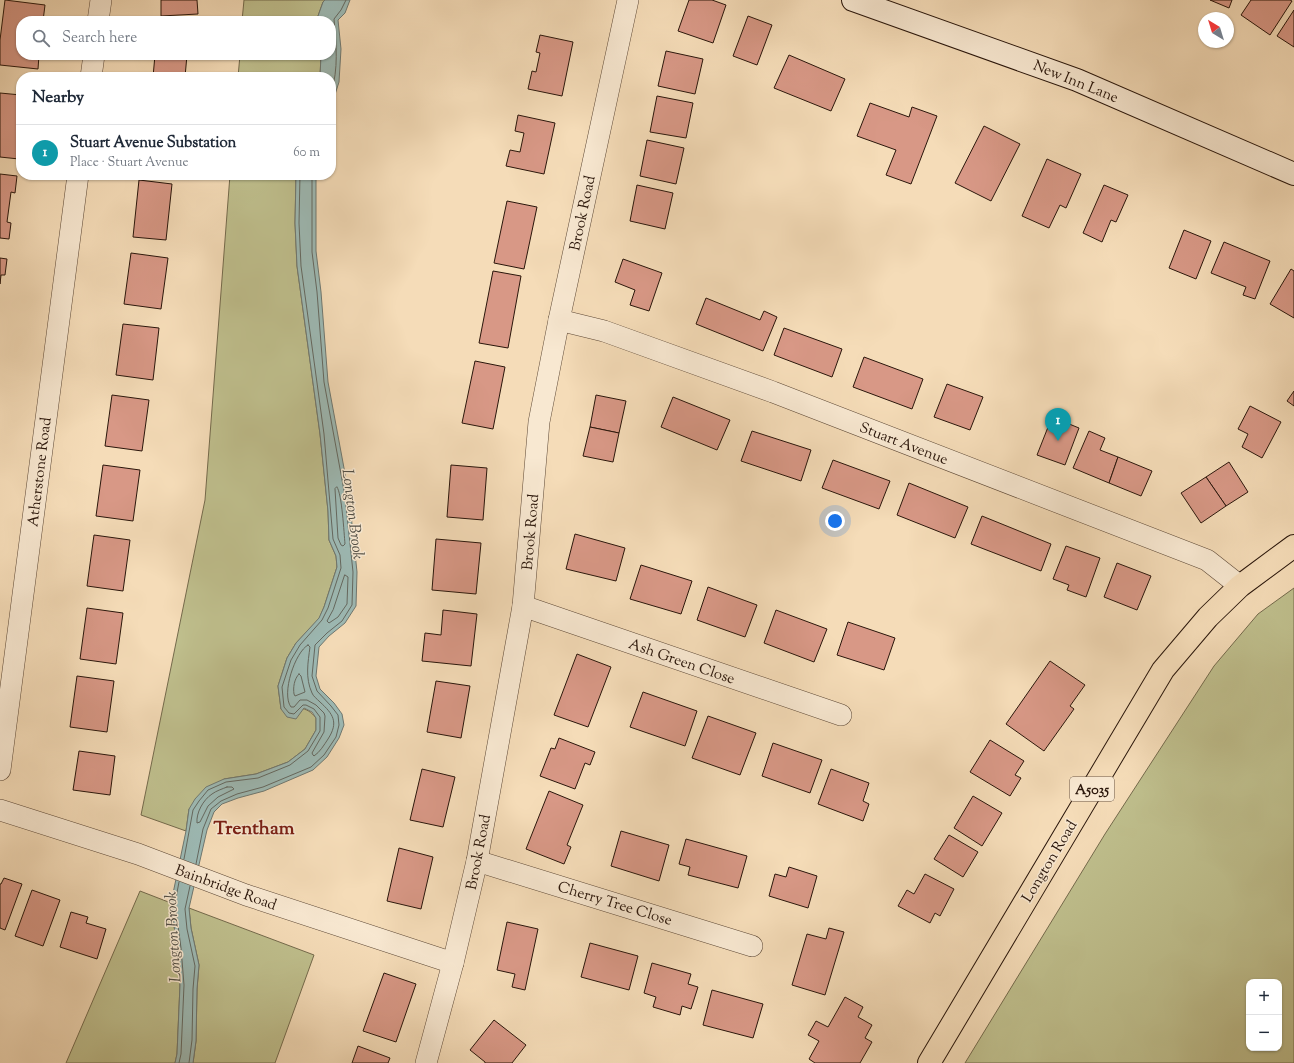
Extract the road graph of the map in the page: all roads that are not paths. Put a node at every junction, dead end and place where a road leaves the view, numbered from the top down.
1 (101, 0) edge
2 (628, 0) edge
3 (852, 0) edge
4 (99, 16) edge
5 (93, 60) edge
6 (92, 72) edge
7 (1294, 174) edge
8 (77, 180) edge
9 (559, 320) junction
10 (1294, 546) edge
11 (1240, 586) junction
12 (523, 606) junction
13 (842, 716) dead end
14 (0, 770) edge
15 (0, 810) edge
16 (477, 861) junction
17 (752, 946) dead end
18 (454, 963) junction
19 (426, 1063) edge
20 (929, 1063) edge

1 - 4 street
2 - 9 street, Brook Road
3 - 7 street, New Inn Lane
5 - 6 street
8 - 14 street, Atherstone Road
9 - 11 street, Stuart Avenue
9 - 12 street, Brook Road
10 - 11 main road, Longton Road / A5035
11 - 20 main road, Longton Road / A5035
12 - 13 street, Ash Green Close
12 - 16 street, Brook Road
15 - 18 street, Bainbridge Road
16 - 17 street, Cherry Tree Close
16 - 18 street, Brook Road
18 - 19 street, Brook Road

